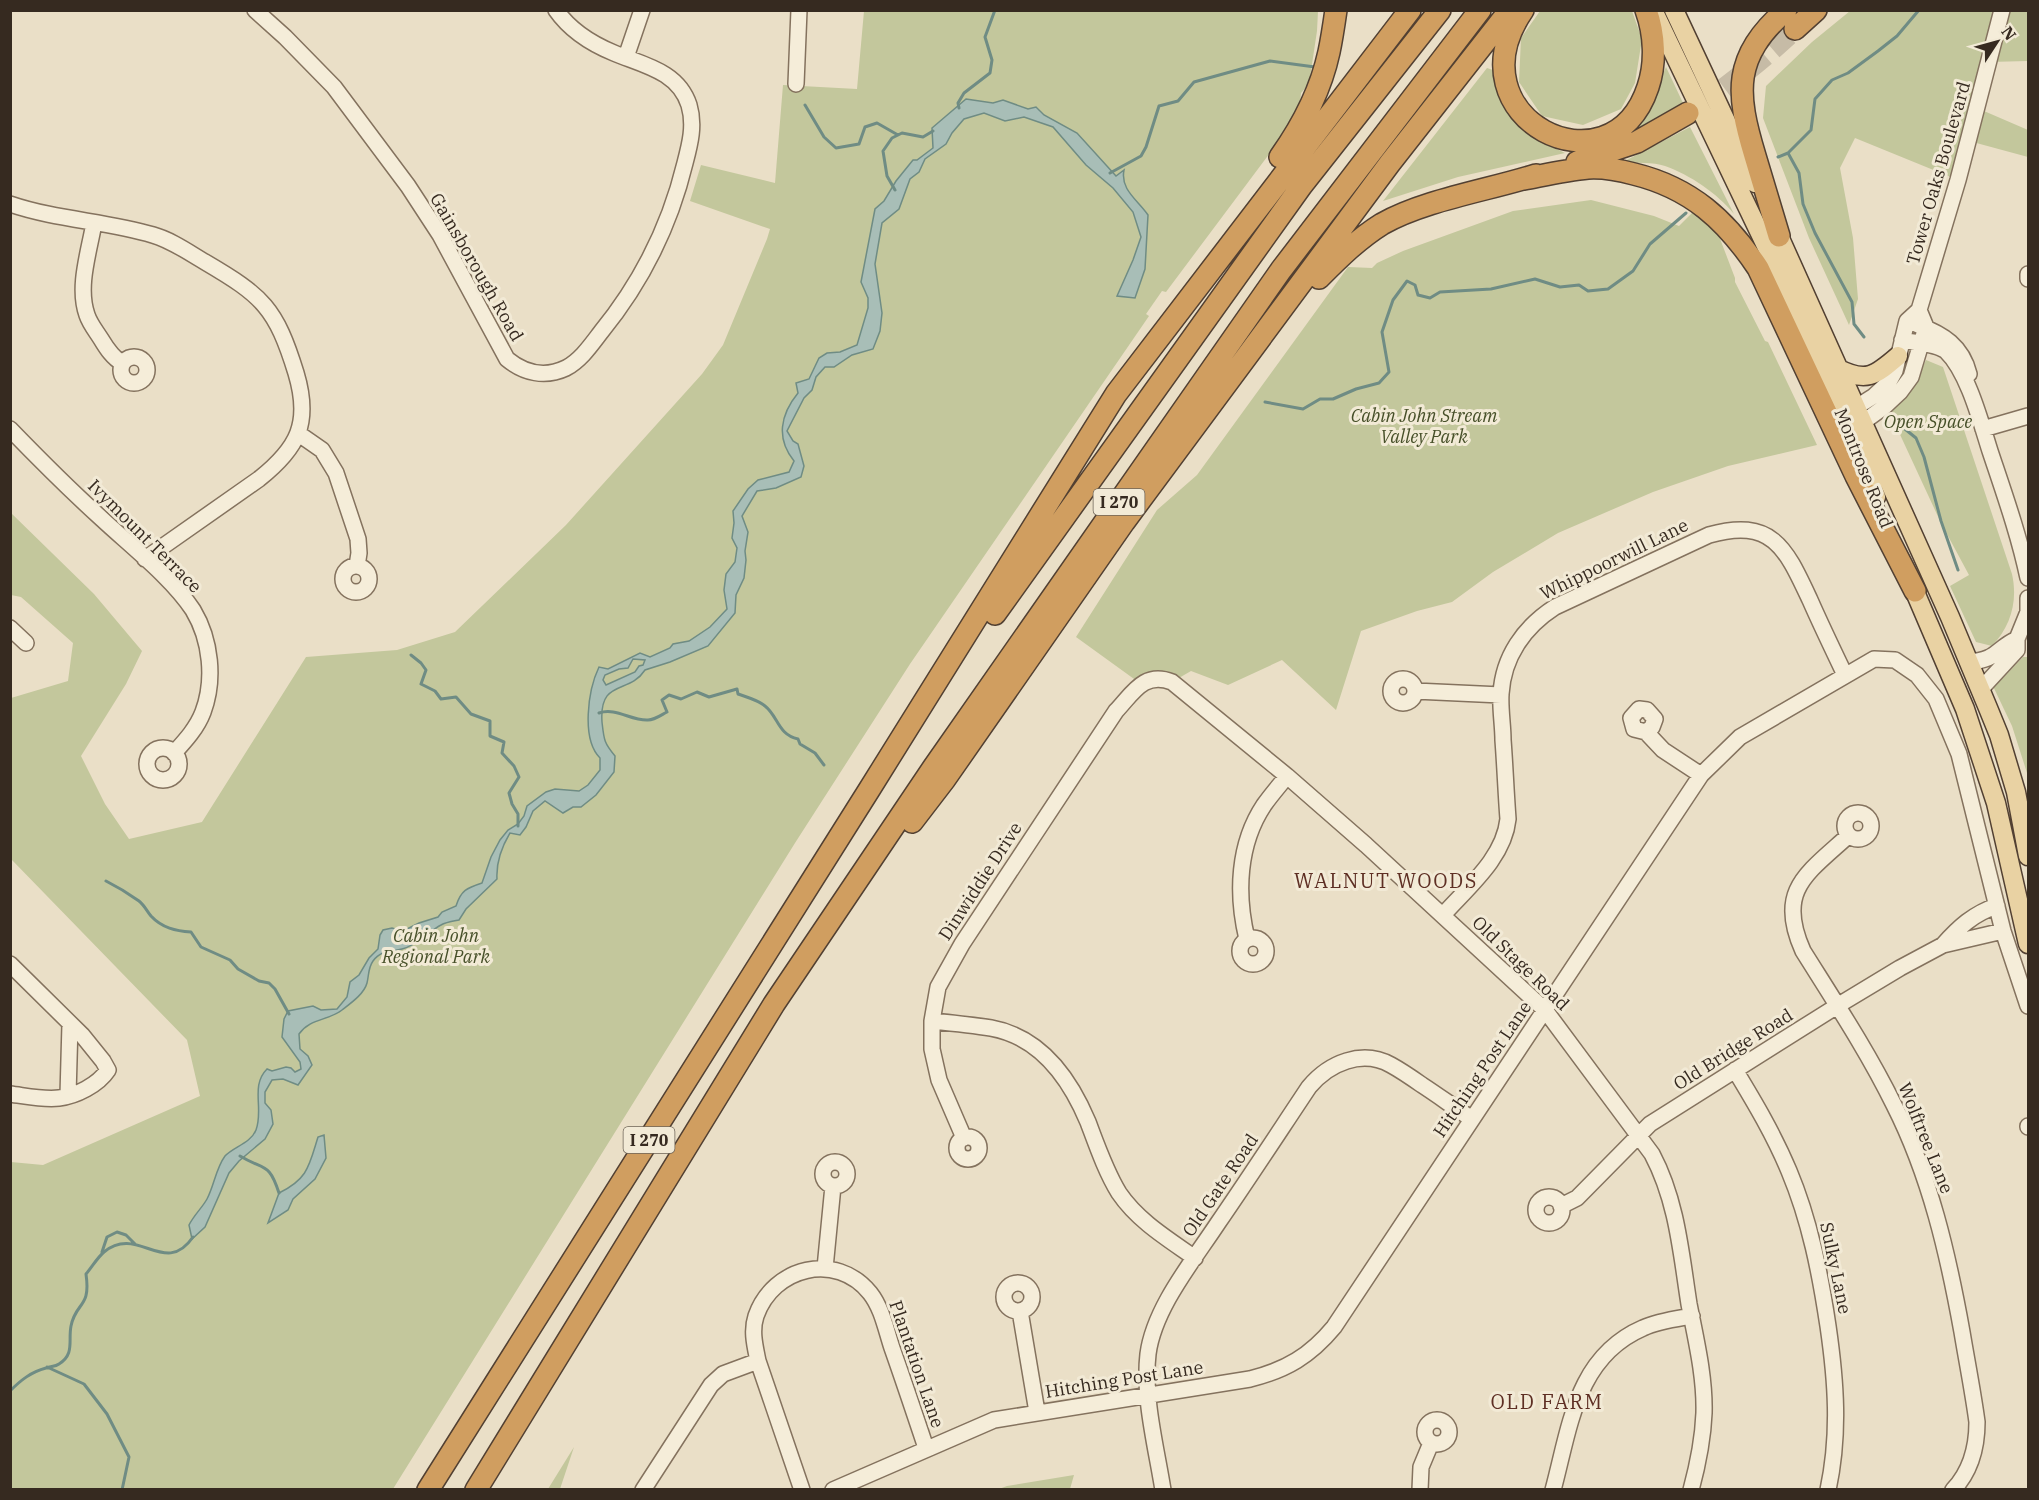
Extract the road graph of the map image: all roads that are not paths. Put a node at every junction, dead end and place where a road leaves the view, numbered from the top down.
1 (255, 10) edge
2 (556, 10) edge
3 (642, 10) edge
4 (799, 10) edge
5 (1336, 10) edge
6 (1410, 10) edge
7 (1440, 10) edge
8 (1479, 10) edge
9 (1510, 10) edge
10 (1524, 10) edge
11 (1646, 10) edge
12 (1653, 10) edge
13 (1674, 10) edge
14 (1816, 10) edge
15 (2002, 10) edge
16 (1791, 20) edge
17 (626, 57) junction
18 (796, 84) dead end
19 (1688, 113) tunnel mouth
20 (1524, 179) junction
21 (10, 204) edge
22 (94, 223) junction
23 (1779, 236) junction
24 (1201, 281) junction
25 (1919, 310) junction
26 (1907, 321) junction
27 (1271, 326) junction
28 (1926, 327) junction
29 (1921, 344) junction
30 (1900, 348) junction
31 (122, 363) dead end
32 (1838, 368) junction
33 (1970, 392) junction
34 (2028, 416) edge
35 (1853, 420) junction
36 (10, 429) edge
37 (1983, 429) junction
38 (299, 434) junction
39 (2024, 541) edge
40 (145, 559) junction
41 (357, 566) dead end
42 (2028, 578) edge
43 (1915, 591) junction
44 (2028, 598) edge
45 (10, 628) edge
46 (2022, 635) edge
47 (26, 643) dead end
48 (1968, 662) junction
49 (1845, 675) junction
50 (1155, 678) joint
51 (1981, 689) junction
52 (1415, 691) dead end
53 (1501, 694) junction
54 (1646, 732) dead end
55 (174, 753) dead end
56 (1701, 775) junction
57 (1287, 776) junction
58 (869, 790) junction
59 (1848, 836) dead end
60 (2028, 856) edge
61 (1997, 906) junction
62 (1443, 915) junction
63 (2003, 931) junction
64 (1247, 939) dead end
65 (2028, 944) edge
66 (1943, 945) junction
67 (13, 971) edge
68 (774, 1004) junction
69 (1838, 1006) junction
70 (2028, 1006) edge
71 (1545, 1010) junction
72 (932, 1021) junction
73 (70, 1024) junction
74 (1736, 1070) junction
75 (10, 1094) edge
76 (68, 1095) junction
77 (1472, 1119) junction
78 (1638, 1135) junction
79 (964, 1138) dead end
80 (833, 1186) dead end
81 (1561, 1206) dead end
82 (1195, 1258) junction
83 (825, 1268) junction
84 (1020, 1311) dead end
85 (1692, 1316) junction
86 (758, 1361) junction
87 (1148, 1396) junction
88 (1037, 1412) junction
89 (1431, 1443) dead end
90 (926, 1449) junction
91 (428, 1490) edge
92 (476, 1490) edge
93 (632, 1490) edge
94 (641, 1490) edge
95 (802, 1490) edge
96 (833, 1490) edge
97 (1163, 1490) edge
98 (1420, 1490) edge
99 (1553, 1490) edge
100 (1691, 1490) edge
101 (1828, 1490) edge
102 (1953, 1490) edge

1 - 17 street, Gainsborough Road
2 - 17 street, Gainsborough Road
3 - 17 street
4 - 18 street
5 - 24 highway
6 - 24 highway, I 270
7 - 58 highway, I 270
8 - 68 highway, I 270
9 - 27 highway, I 270
10 - 11 highway
12 - 35 main road, Montrose Road
13 - 23 main road, Montrose Road
14 - 16 highway
15 - 25 street, Tower Oaks Boulevard
16 - 23 highway
19 - 20 highway
20 - 27 highway
20 - 43 highway
21 - 22 street
22 - 31 street
22 - 38 street
23 - 32 main road, Montrose Road
24 - 58 highway, I 270
25 - 26 street
25 - 28 street
26 - 28 street
26 - 30 street
27 - 68 highway, I 270
28 - 29 street
28 - 33 street
29 - 30 street
29 - 33 street
29 - 35 street
30 - 32 main road
30 - 35 street
32 - 35 main road, Montrose Road
33 - 37 street
34 - 37 street
35 - 43 main road, Montrose Road
35 - 48 main road, Montrose Road
36 - 40 street, Ivymount Terrace
37 - 39 street
38 - 40 street
38 - 41 street
39 - 42 street
40 - 55 street, Ivymount Terrace
43 - 65 main road, Montrose Road
44 - 46 street
45 - 47 street
46 - 48 street
46 - 51 street
48 - 51 main road, Montrose Road
49 - 53 street, Whippoorwill Lane
49 - 56 street, Hitching Post Lane
49 - 61 street, Hitching Post Lane
50 - 57 street, Old Stage Road
50 - 72 street, Dinwiddie Drive
51 - 60 main road, Montrose Road
52 - 53 street
53 - 62 street, Whippoorwill Lane
54 - 56 street
56 - 71 street, Hitching Post Lane
57 - 62 street, Old Stage Road
57 - 64 street
58 - 91 highway, I 270
59 - 69 street, Wolftree Lane
61 - 63 street, Hitching Post Lane
61 - 66 street, Old Bridge Road
62 - 71 street, Old Stage Road
63 - 66 street, Old Bridge Road
63 - 70 street, Hitching Post Lane
66 - 69 street, Old Bridge Road
67 - 73 street
68 - 92 highway, I 270
69 - 74 street, Old Bridge Road
69 - 102 street, Wolftree Lane
71 - 77 street, Hitching Post Lane
71 - 78 street, Old Stage Road
72 - 79 street, Dinwiddie Drive
72 - 82 street
73 - 76 street
73 - 76 street
74 - 78 street, Old Bridge Road
74 - 101 street, Sulky Lane
75 - 76 street
77 - 82 street, Old Gate Road
77 - 87 street, Hitching Post Lane
78 - 81 street, Old Bridge Road
78 - 85 street, Old Stage Road
80 - 83 street
82 - 87 street, Old Gate Road
83 - 86 street
83 - 90 street, Plantation Lane
84 - 88 street
85 - 99 street
85 - 100 street, Old Stage Road
86 - 94 street
86 - 95 street
87 - 88 street, Hitching Post Lane
87 - 97 street, Old Gate Road
88 - 90 street, Hitching Post Lane
89 - 98 street
90 - 96 street, Hitching Post Lane
93 - 94 street

